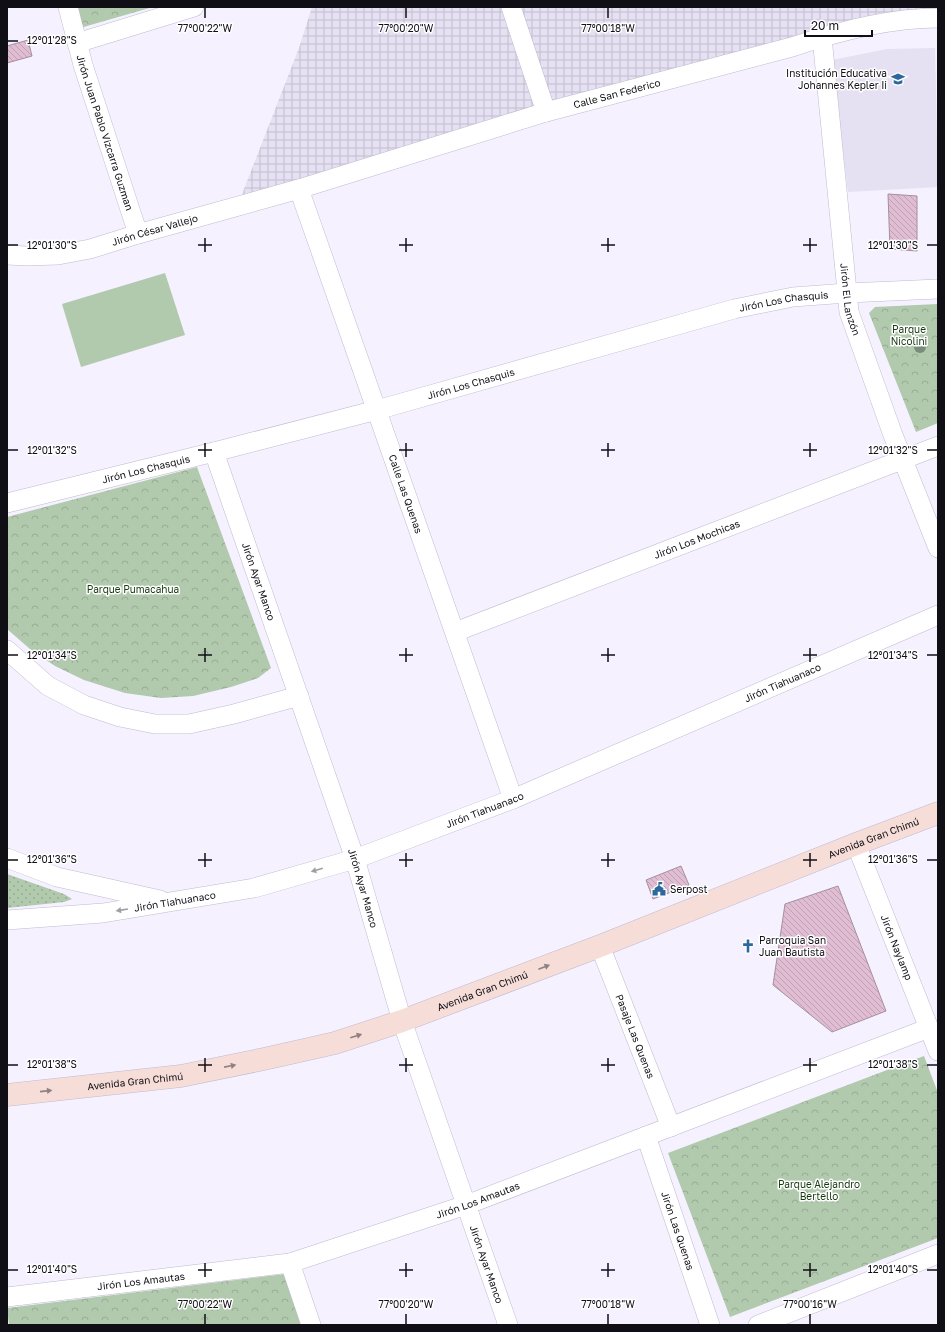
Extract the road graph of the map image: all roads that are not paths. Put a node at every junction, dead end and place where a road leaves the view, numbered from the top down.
1 (68, 7) edge
2 (194, 7) edge
3 (511, 7) edge
4 (938, 18) edge
5 (822, 37) junction
6 (77, 43) junction
7 (546, 112) junction
8 (299, 189) junction
9 (138, 234) junction
10 (7, 255) edge
11 (938, 289) edge
12 (847, 293) junction
13 (377, 410) junction
14 (938, 446) edge
15 (214, 452) junction
16 (902, 460) junction
17 (7, 503) edge
18 (938, 548) edge
19 (938, 615) edge
20 (455, 632) junction
21 (7, 650) edge
22 (299, 696) junction
23 (513, 799) junction
24 (938, 813) edge
25 (856, 844) junction
26 (7, 858) edge
27 (355, 859) junction
28 (171, 902) junction
29 (7, 920) edge
30 (600, 946) junction
31 (402, 1021) junction
32 (929, 1028) junction
33 (938, 1051) edge
34 (7, 1095) edge
35 (671, 1127) junction
36 (646, 1136) junction
37 (466, 1205) junction
38 (938, 1254) edge
39 (290, 1263) junction
40 (7, 1297) edge
41 (312, 1325) edge
42 (508, 1325) edge
43 (710, 1325) edge
44 (758, 1325) edge

1 - 6 street, Jirón Juan Pablo Vizcarra Guzman
2 - 6 street
3 - 7 street
4 - 5 street, Calle San Federico
5 - 7 street, Calle San Federico
5 - 12 street, Jirón El Lanzón
6 - 9 street, Jirón Juan Pablo Vizcarra Guzman
7 - 8 street, Calle San Federico
8 - 9 street, Jirón César Vallejo
8 - 13 street, Calle Las Quenas
9 - 10 street, Jirón César Vallejo
11 - 12 street, Jirón Los Chasquis
12 - 13 street, Jirón Los Chasquis
12 - 16 street, Jirón El Lanzón
13 - 15 street, Jirón Los Chasquis
13 - 20 street, Calle Las Quenas
14 - 16 street, Jirón Los Mochicas
15 - 17 street, Jirón Los Chasquis
15 - 22 street, Jirón Ayar Manco
16 - 18 street, Jirón El Lanzón
16 - 20 street, Jirón Los Mochicas
19 - 23 street, Jirón Tiahuanaco
20 - 23 street, Calle Las Quenas
21 - 22 street
22 - 27 street, Jirón Ayar Manco
23 - 27 street, Jirón Tiahuanaco
24 - 25 street, Avenida Gran Chimú
25 - 30 street, Avenida Gran Chimú
25 - 32 street, Jirón Naylamp
26 - 28 street
27 -> 28 street, Jirón Tiahuanaco
27 - 31 street, Jirón Ayar Manco
28 -> 29 street, Jirón Tiahuanaco
31 -> 30 street, Avenida Gran Chimú
30 - 35 street, Pasaje Las Quenas
34 -> 31 street, Avenida Gran Chimú
31 - 37 street, Jirón Ayar Manco
32 - 33 street, Jirón Naylamp
32 - 35 street, Jirón Los Amautas
35 - 36 street, Jirón Los Amautas
36 - 37 street, Jirón Los Amautas
36 - 43 street, Jirón Las Quenas
37 - 39 street, Jirón Los Amautas
37 - 42 street, Jirón Ayar Manco
38 - 44 street
39 - 40 street, Jirón Los Amautas
39 - 41 street

